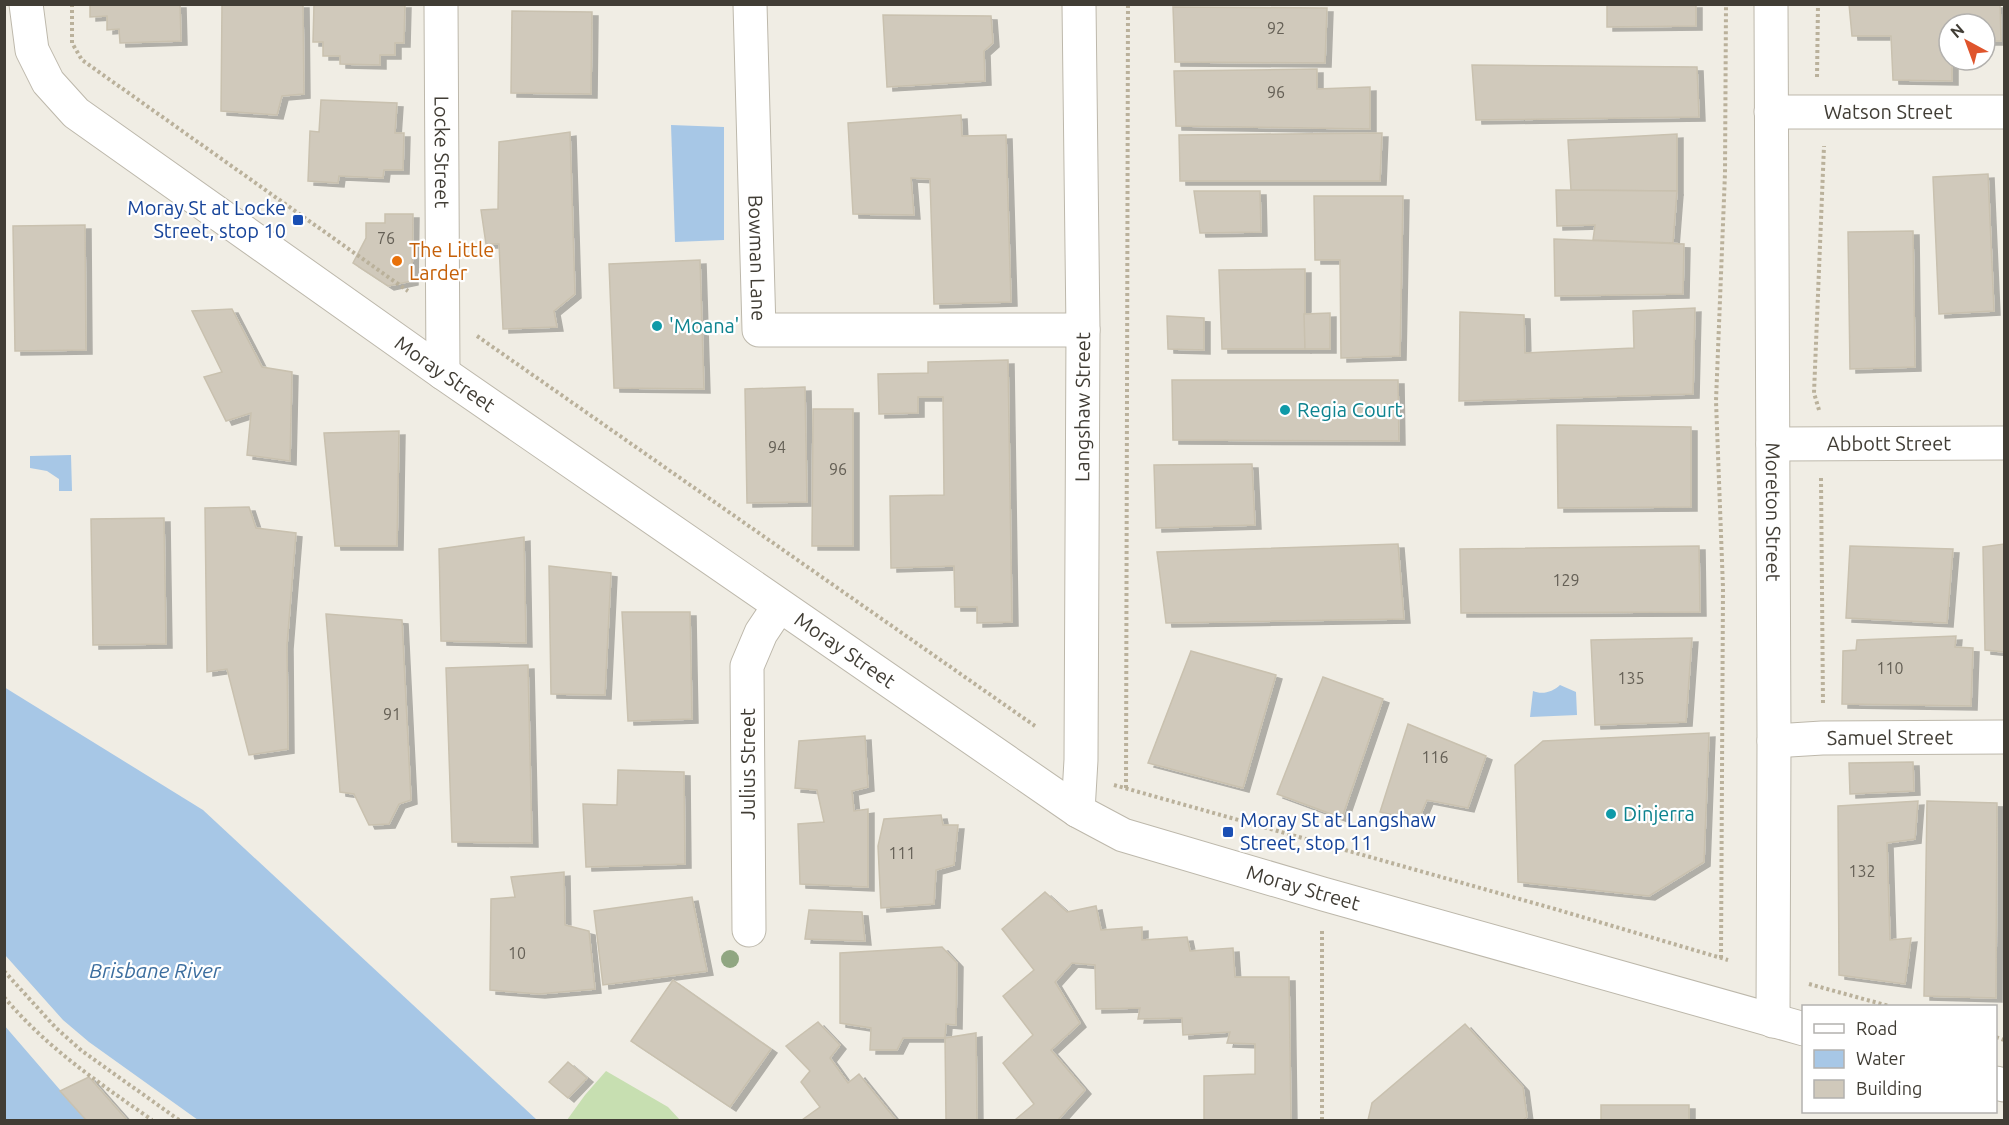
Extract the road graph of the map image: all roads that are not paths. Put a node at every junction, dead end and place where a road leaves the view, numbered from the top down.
1 (26, 4) edge
2 (441, 4) edge
3 (750, 4) edge
4 (1079, 4) edge
5 (1771, 4) edge
6 (18, 52) edge
7 (1771, 112) junction
8 (2004, 112) edge
9 (1083, 330) junction
10 (443, 373) junction
11 (2004, 443) edge
12 (1773, 444) junction
13 (778, 606) junction
14 (2004, 737) edge
15 (1774, 741) junction
16 (1078, 811) junction
17 (749, 930) dead end
18 (1788, 1025) edge

1 - 6 street, Moray Street
2 - 10 street, Locke Street
3 - 9 street, Bowman Lane
4 - 9 street, Langshaw Street
5 - 7 street, Moreton Street
6 - 10 street, Moray Street
7 - 8 street, Watson Street
7 - 12 street, Moreton Street
9 - 16 street, Langshaw Street
10 - 13 street, Moray Street
11 - 12 street, Abbott Street
12 - 15 street, Moreton Street
13 - 16 street, Moray Street
13 - 17 street, Julius Street
14 - 15 street, Samuel Street
15 - 18 street, Moreton Street
16 - 18 street, Moray Street

